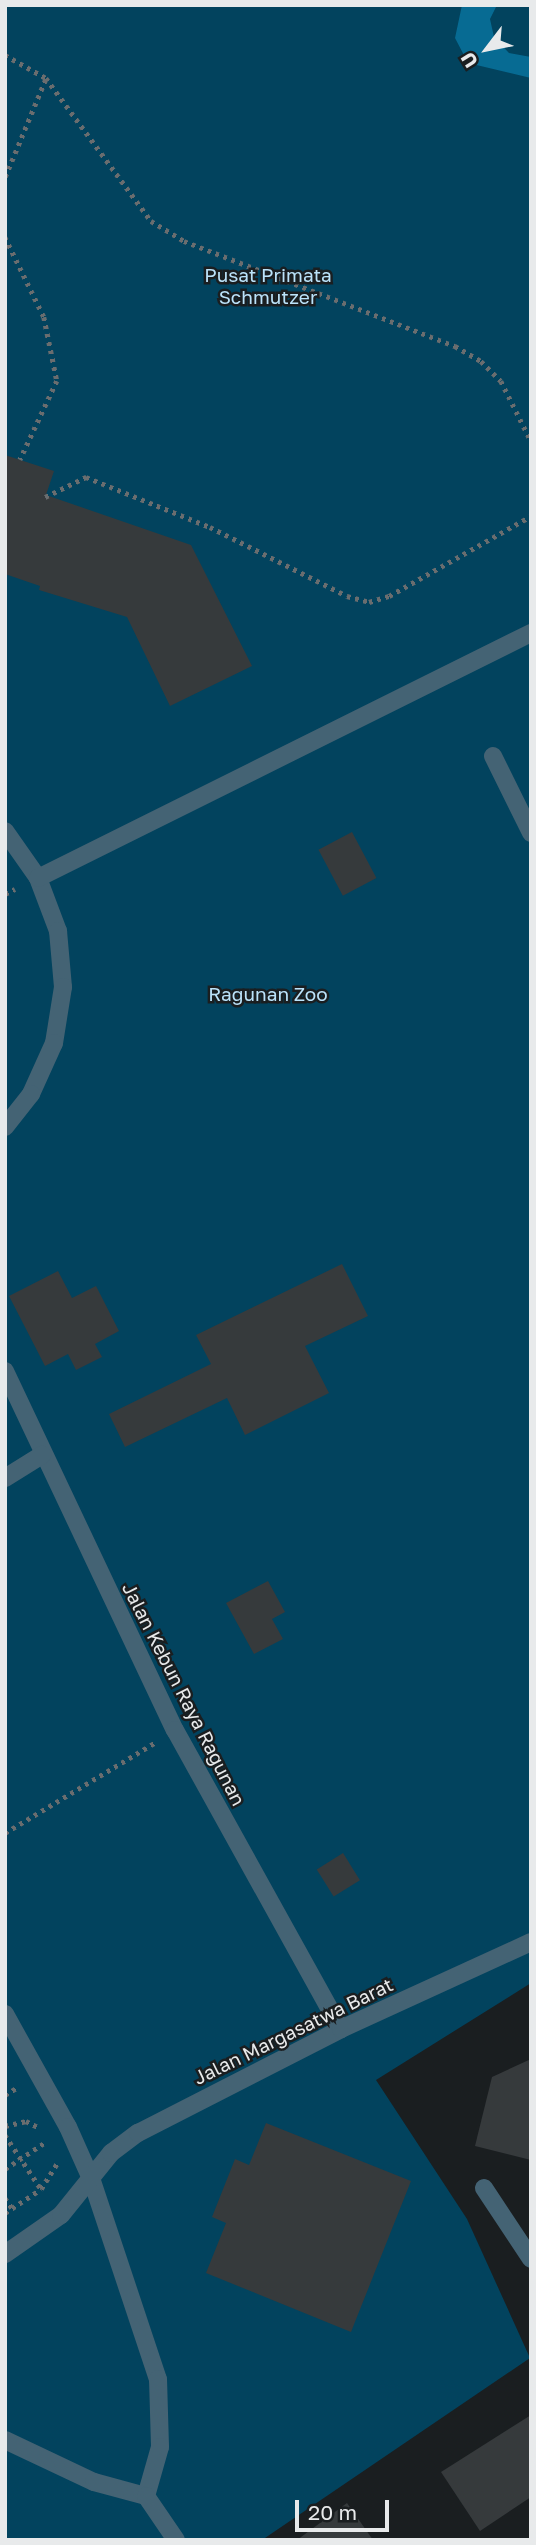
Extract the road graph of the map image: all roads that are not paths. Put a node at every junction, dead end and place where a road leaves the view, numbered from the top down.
1 (531, 633) edge
2 (493, 756) dead end
3 (5, 831) edge
4 (531, 833) edge
5 (38, 878) junction
6 (5, 1127) edge
7 (5, 1370) edge
8 (42, 1455) junction
9 (5, 1479) edge
10 (531, 1942) edge
11 (5, 2014) edge
12 (341, 2029) junction
13 (92, 2181) junction
14 (484, 2188) dead end
15 (5, 2254) edge
16 (531, 2259) edge
17 (5, 2440) edge
18 (146, 2496) junction
19 (176, 2540) edge

1 - 5 street
2 - 4 street
3 - 5 street
5 - 6 street
7 - 8 street, Jalan Kebun Raya Ragunan
8 - 9 street
8 - 12 street, Jalan Kebun Raya Ragunan
10 - 12 street, Jalan Margasatwa Barat
11 - 13 street
12 - 13 street, Jalan Margasatwa Barat
13 - 15 street, Jalan Margasatwa Barat
13 - 18 street
14 - 16 street
17 - 18 street
18 - 19 street

